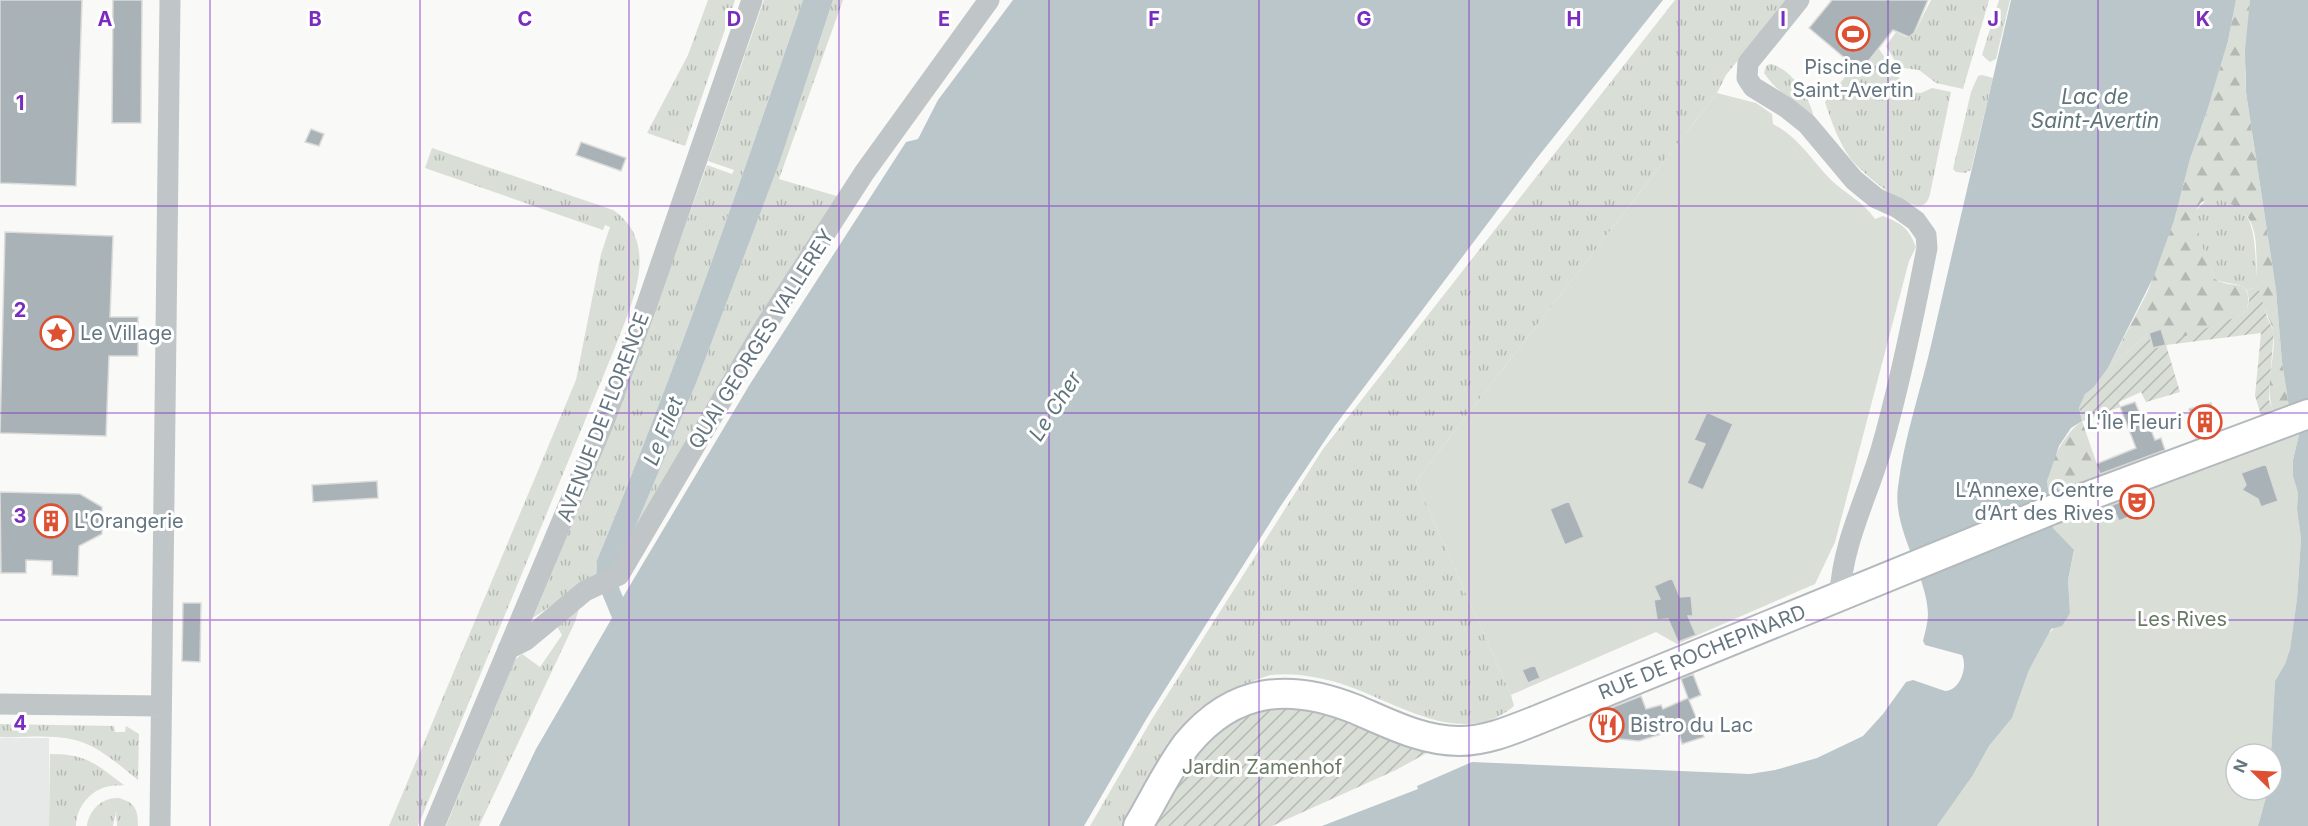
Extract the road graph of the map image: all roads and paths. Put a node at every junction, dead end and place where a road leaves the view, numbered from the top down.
1 (170, 0) edge
2 (752, 0) edge
3 (989, 0) edge
4 (1799, 0) edge
5 (2300, 416) edge
6 (1840, 595) junction
7 (508, 649) junction
8 (0, 704) edge
9 (161, 706) junction
10 (160, 826) edge
11 (434, 826) edge
12 (1138, 826) edge

1 - 9 street
2 - 7 street, AVENUE DE FLORENCE
3 - 7 street, QUAI GEORGES VALLEREY
4 - 6 street
5 - 6 street, RUE DE ROCHEPINARD
6 - 12 street, RUE DE ROCHEPINARD
7 - 11 street, AVENUE DE FLORENCE
8 - 9 street
9 - 10 street

